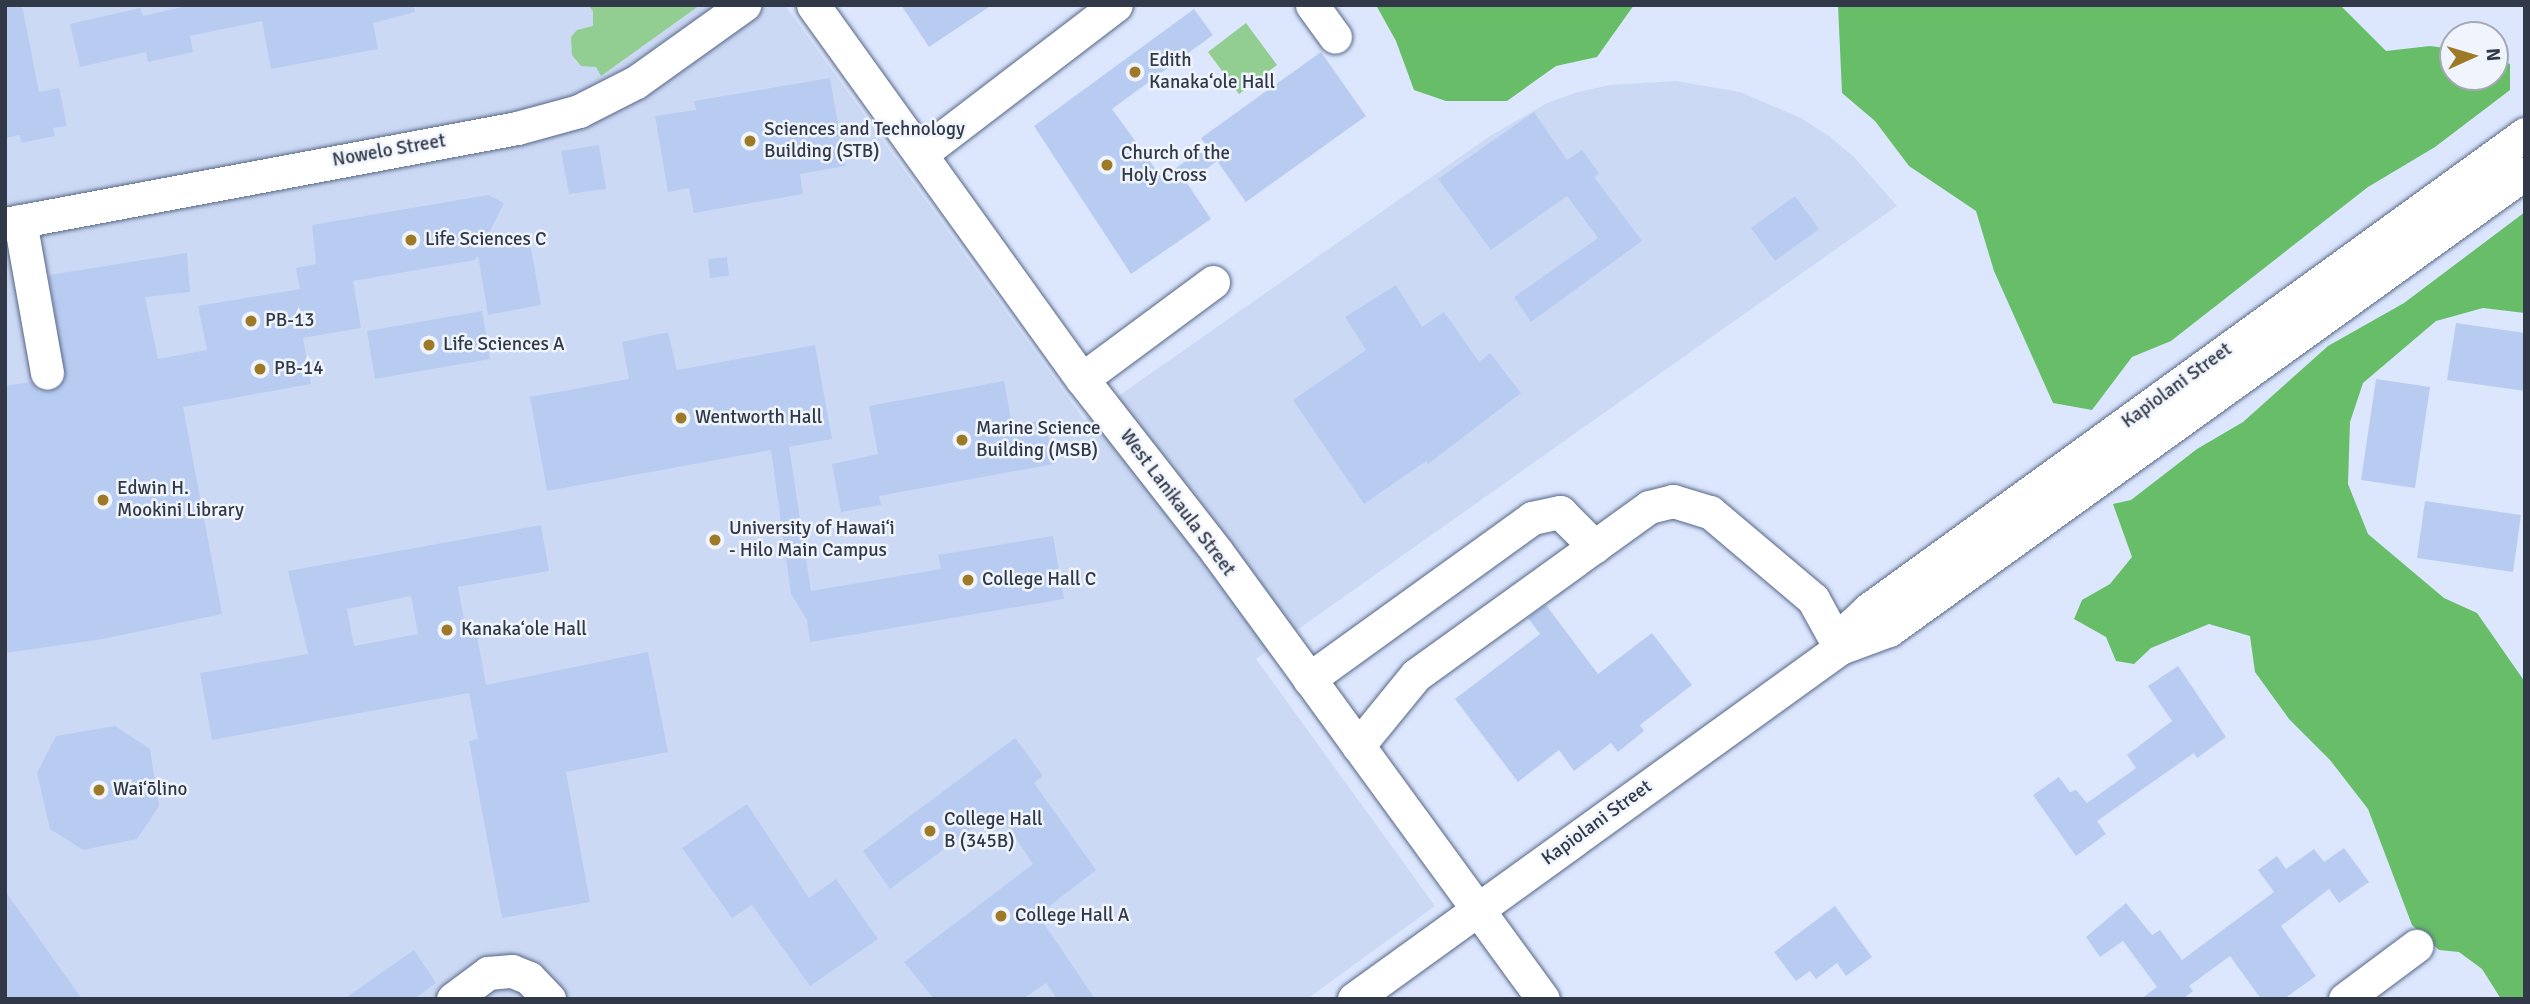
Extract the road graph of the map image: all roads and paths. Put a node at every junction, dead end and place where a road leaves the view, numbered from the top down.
1 (744, 5) edge
2 (813, 5) edge
3 (1116, 5) edge
4 (1312, 5) edge
5 (1335, 37) dead end
6 (2525, 134) edge
7 (921, 154) junction
8 (2525, 173) edge
9 (12, 222) edge
10 (1213, 282) dead end
11 (47, 373) dead end
12 (1082, 379) junction
13 (1595, 547) junction
14 (1840, 648) junction
15 (1309, 679) junction
16 (1358, 747) junction
17 (1478, 910) junction
18 (2416, 946) dead end
19 (453, 999) edge
20 (549, 999) edge
21 (1354, 999) edge
22 (1543, 999) edge
23 (2345, 999) edge

1 - 9 street, Nowelo Street
2 - 7 street, West Lanikaula Street
3 - 7 street
4 - 5 street
6 - 14 street, Kapiolani Street
7 - 12 street, West Lanikaula Street
8 - 14 street, Kapiolani Street
9 - 11 street
10 - 12 street
12 - 15 street, West Lanikaula Street
13 - 14 street
13 - 15 street
13 - 16 street
14 - 17 street, Kapiolani Street
15 - 16 street, West Lanikaula Street
16 - 17 street, West Lanikaula Street
17 - 21 street, Kapiolani Street
17 - 22 street, West Lanikaula Street
18 - 23 street
19 - 20 street

